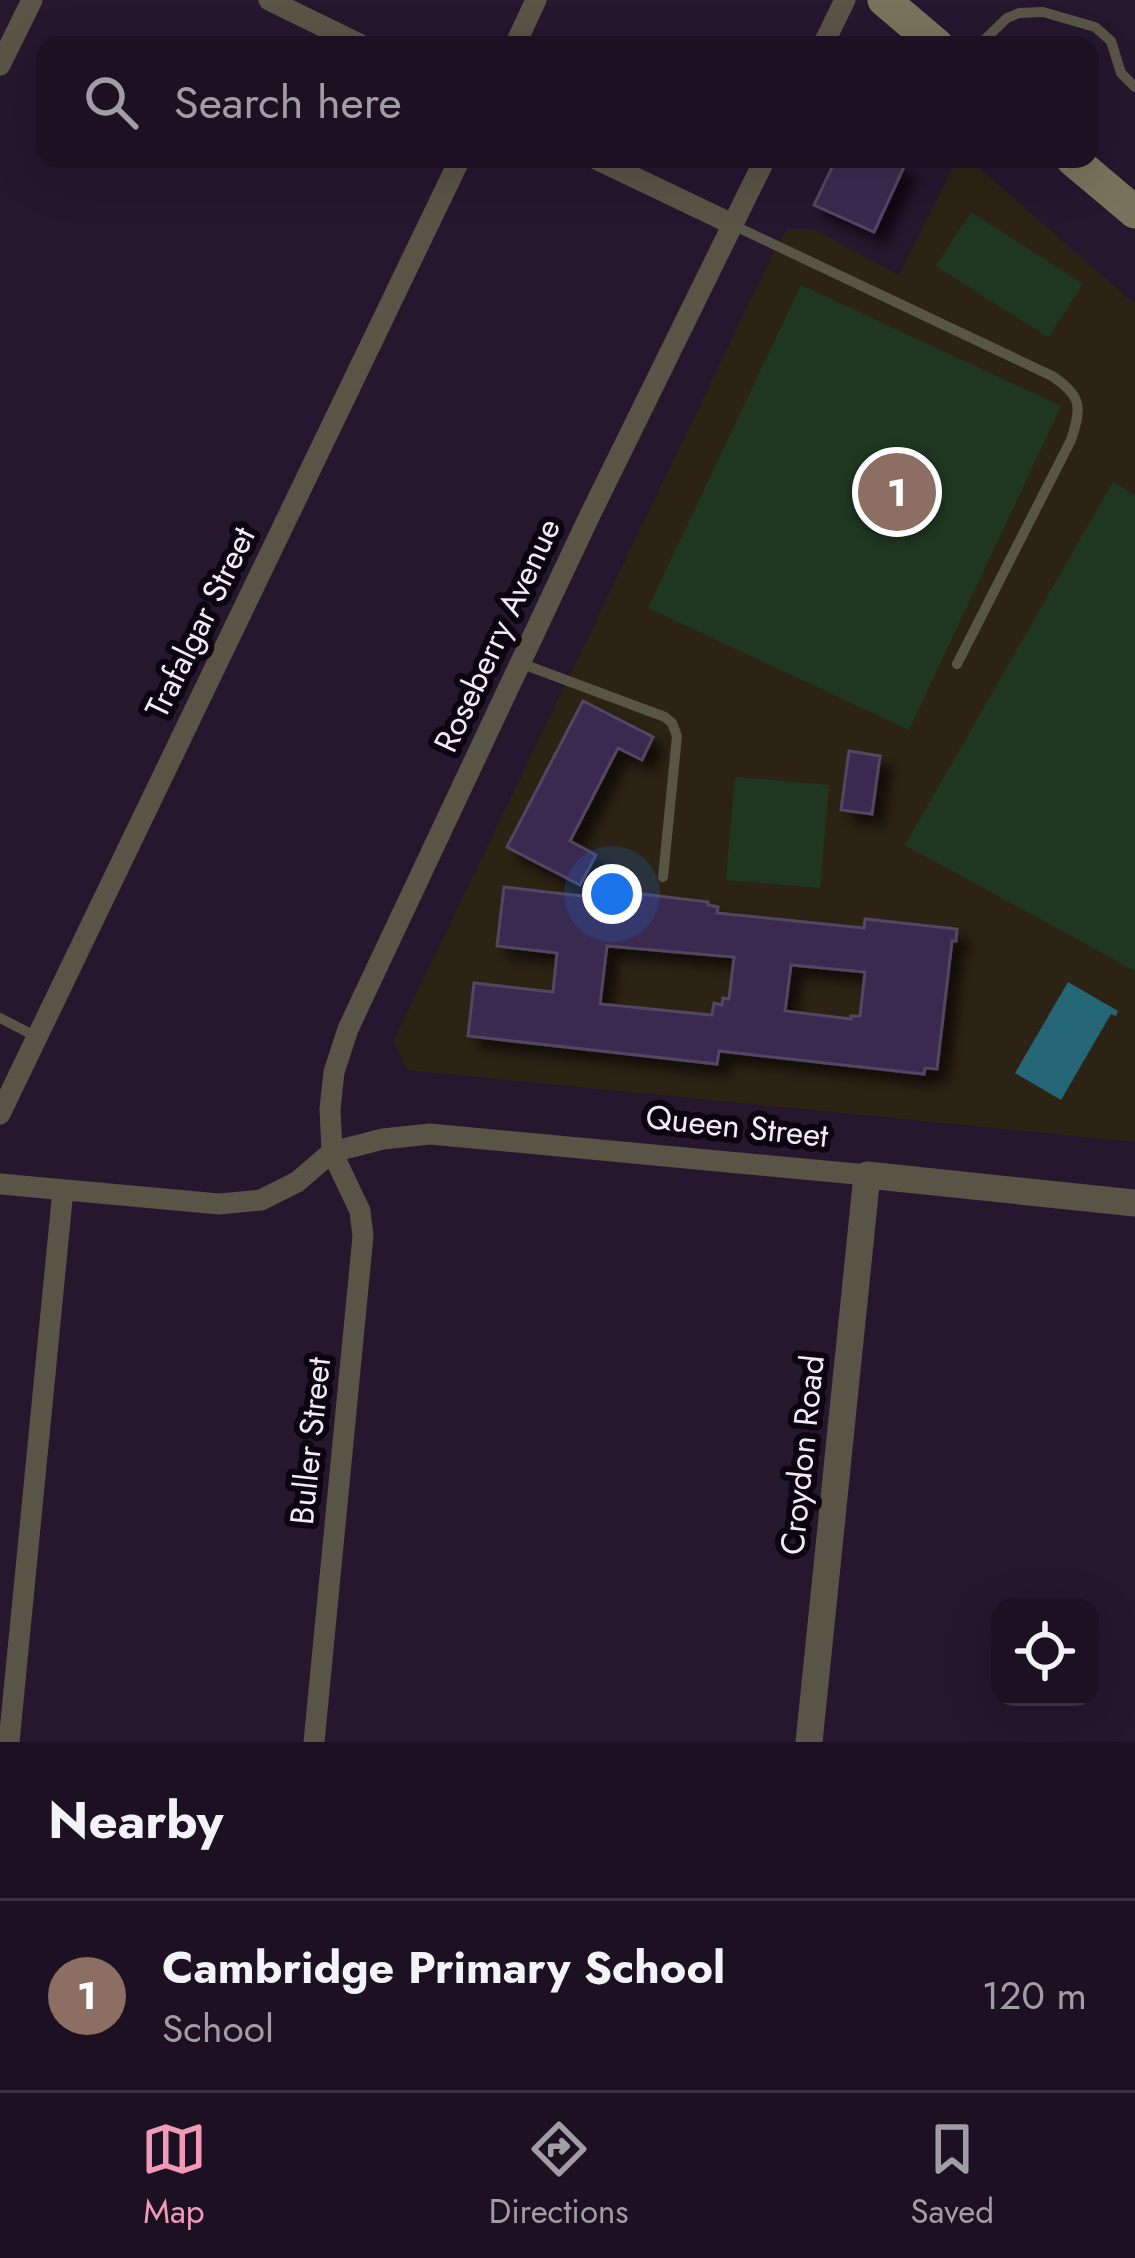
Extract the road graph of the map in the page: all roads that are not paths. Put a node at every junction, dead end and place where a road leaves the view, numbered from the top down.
1 (32, 0) edge
2 (269, 0) edge
3 (536, 0) edge
4 (845, 0) edge
5 (884, 0) edge
6 (343, 36) edge
7 (519, 36) edge
8 (827, 36) edge
9 (926, 36) edge
10 (988, 36) edge
11 (0, 65) edge
12 (1135, 87) edge
13 (456, 168) edge
14 (615, 168) edge
15 (761, 168) edge
16 (1083, 168) edge
17 (1135, 212) edge
18 (733, 224) junction
19 (520, 663) junction
20 (957, 664) dead end
21 (663, 877) dead end
22 (0, 1018) edge
23 (38, 1037) junction
24 (0, 1114) edge
25 (332, 1152) junction
26 (867, 1175) junction
27 (0, 1184) edge
28 (63, 1190) junction
29 (1135, 1203) edge
30 (9, 1742) edge
31 (314, 1742) edge
32 (809, 1742) edge

1 - 11 street
2 - 6 street
3 - 7 street
4 - 8 street
5 - 9 main road
10 - 12 lane
13 - 23 street, Trafalgar Street
14 - 18 street
15 - 18 street, Roseberry Avenue
16 - 17 main road
18 - 19 street, Roseberry Avenue
18 - 20 lane
19 - 21 lane
19 - 25 street, Roseberry Avenue
22 - 23 lane
23 - 24 street, Trafalgar Street
25 - 26 street, Queen Street
25 - 28 street
25 - 31 street, Buller Street
26 - 29 street, Queen Street
26 - 32 street, Croydon Road
27 - 28 street
28 - 30 street

